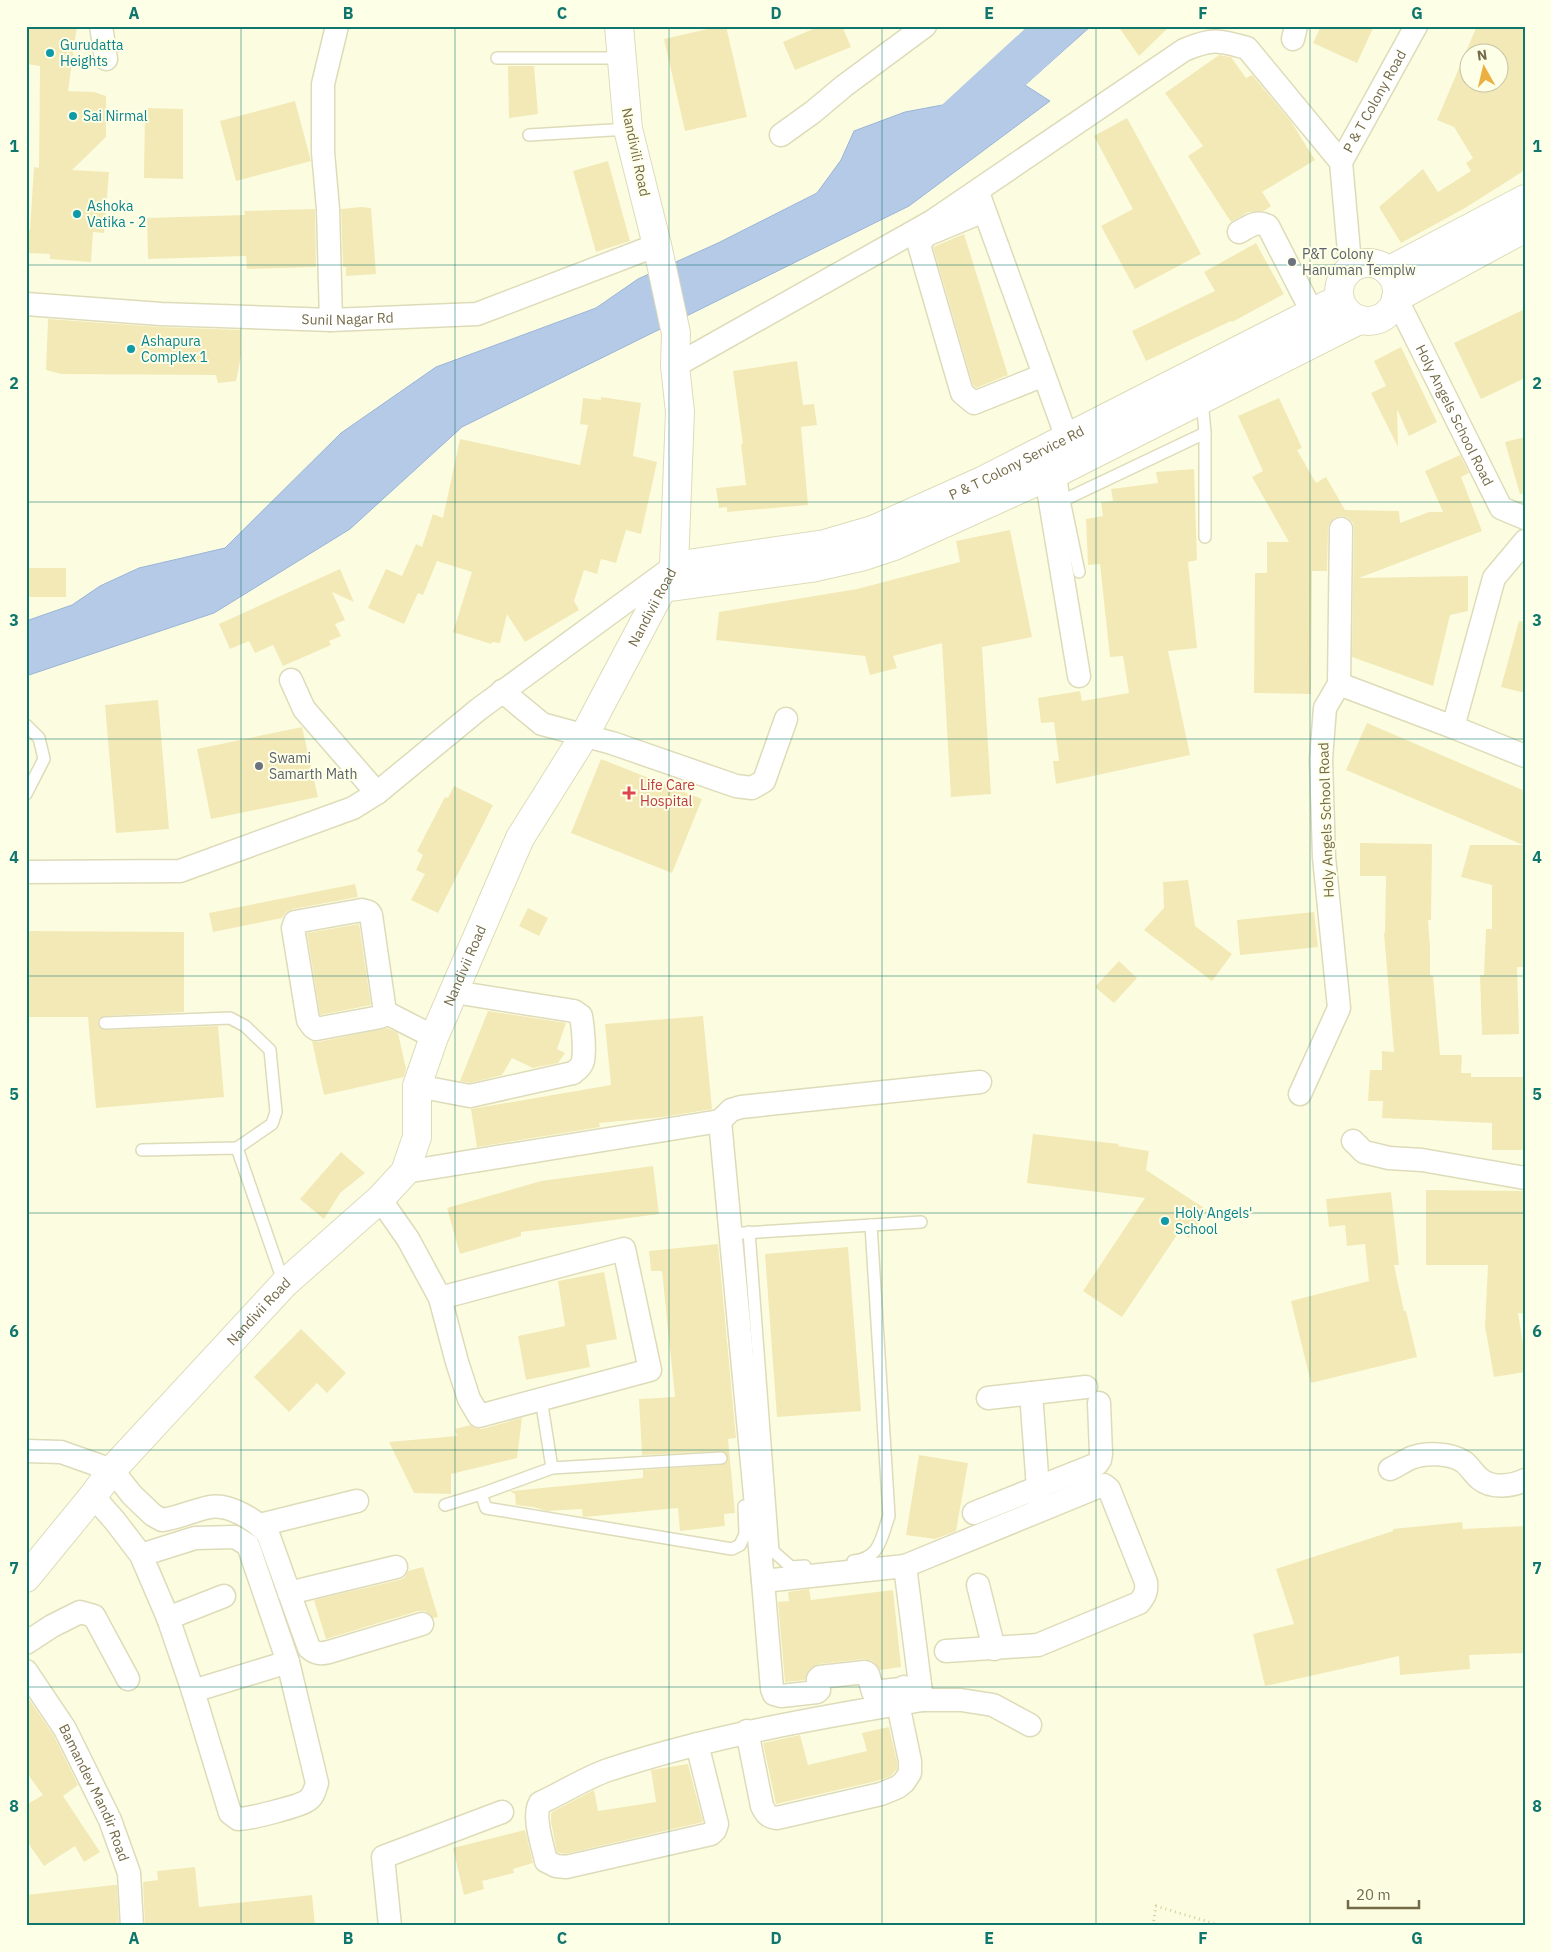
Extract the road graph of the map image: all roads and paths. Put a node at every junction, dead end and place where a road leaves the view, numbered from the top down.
1 (101, 26) edge
2 (337, 26) edge
3 (619, 26) edge
4 (925, 26) edge
5 (1416, 26) edge
6 (496, 58) dead end
7 (620, 58) junction
8 (106, 59) dead end
9 (628, 129) junction
10 (529, 135) dead end
11 (781, 135) dead end
12 (1341, 162) junction
13 (977, 190) junction
14 (1525, 199) edge
15 (984, 211) junction
16 (1525, 228) edge
17 (1239, 232) dead end
18 (657, 246) junction
19 (1352, 267) junction
20 (1388, 271) junction
21 (1339, 298) junction
22 (1396, 298) junction
23 (26, 304) edge
24 (1312, 312) junction
25 (331, 320) junction
26 (1359, 320) junction
27 (675, 366) junction
28 (1044, 375) junction
29 (1202, 399) junction
30 (1205, 433) junction
31 (1056, 458) junction
32 (1064, 500) junction
33 (1525, 518) edge
34 (1341, 530) dead end
35 (1205, 538) dead end
36 (1525, 541) edge
37 (1078, 572) dead end
38 (668, 577) junction
39 (1079, 676) dead end
40 (291, 680) dead end
41 (1340, 684) junction
42 (502, 692) junction
43 (786, 719) dead end
44 (26, 725) edge
45 (1453, 726) junction
46 (584, 736) junction
47 (1525, 756) edge
48 (378, 793) junction
49 (26, 794) edge
50 (26, 872) edge
51 (454, 992) junction
52 (385, 1012) junction
53 (105, 1023) dead end
54 (434, 1037) junction
55 (980, 1082) dead end
56 (417, 1086) junction
57 (1300, 1094) dead end
58 (720, 1120) junction
59 (1353, 1140) dead end
60 (236, 1148) junction
61 (142, 1150) dead end
62 (405, 1172) junction
63 (1525, 1178) edge
64 (380, 1199) junction
65 (921, 1222) dead end
66 (871, 1225) junction
67 (740, 1233) junction
68 (284, 1284) junction
69 (440, 1298) junction
70 (1031, 1394) junction
71 (988, 1398) dead end
72 (542, 1399) junction
73 (26, 1451) edge
74 (721, 1458) dead end
75 (552, 1468) junction
76 (1390, 1469) dead end
77 (112, 1470) junction
78 (1525, 1480) edge
79 (1038, 1488) junction
80 (481, 1494) junction
81 (92, 1496) junction
82 (357, 1501) dead end
83 (445, 1505) dead end
84 (744, 1506) dead end
85 (1040, 1510) junction
86 (188, 1513) junction
87 (974, 1513) dead end
88 (260, 1525) junction
89 (195, 1538) junction
90 (141, 1555) junction
91 (899, 1566) junction
92 (396, 1567) dead end
93 (26, 1578) edge
94 (764, 1581) junction
95 (978, 1585) dead end
96 (289, 1593) junction
97 (224, 1596) dead end
98 (168, 1618) junction
99 (422, 1624) dead end
100 (26, 1643) edge
101 (994, 1649) junction
102 (946, 1651) dead end
103 (288, 1662) junction
104 (26, 1671) edge
105 (128, 1679) dead end
106 (193, 1691) junction
107 (922, 1700) junction
108 (898, 1704) junction
109 (1030, 1724) dead end
110 (747, 1731) junction
111 (696, 1744) junction
112 (502, 1812) dead end
113 (132, 1926) edge
114 (390, 1926) edge
115 (1153, 1926) edge
116 (1222, 1926) edge

1 - 8 street
2 - 25 street
3 - 7 street, Nandivili Road
4 - 11 street
5 - 12 street, P & T Colony Road
6 - 7 lane
7 - 9 street, Nandivili Road
9 - 10 lane
9 - 18 street, Nandivili Road
12 - 13 street
12 - 19 street, P & T Colony Road
13 - 15 street
13 - 27 street
14 - 20 street
15 - 28 street
15 - 28 street
16 - 22 street
17 - 24 street
18 - 25 street, Sunil Nagar Rd
18 - 27 street, Nandivii Road
19 - 20 street
19 - 21 street
20 - 22 street
21 - 24 street, P & T Colony Service Rd
21 - 26 street
22 - 26 street
22 - 33 street, Holy Angels School Road
23 - 25 street, Sunil Nagar Rd
24 - 31 street, P & T Colony Service Rd
26 - 29 street
27 - 38 street, Nandivii Road
28 - 31 street
29 - 30 lane
29 - 31 street
30 - 32 lane
30 - 35 lane
31 - 32 lane
31 - 38 street, P & T Colony Service Rd
31 - 39 street
32 - 37 lane
34 - 41 street
36 - 45 street
38 - 42 street
38 - 46 street, Nandivii Road
40 - 48 street
41 - 45 street
41 - 57 street, Holy Angels School Road
42 - 46 street
42 - 48 street
43 - 46 street
44 - 49 lane
45 - 47 street
46 - 51 street, Nandivii Road
48 - 50 street
51 - 54 street, Nandivii Road
51 - 56 street
52 - 52 street
52 - 54 street
53 - 60 lane
54 - 56 street, Nandivii Road
55 - 58 street
56 - 62 street, Nandivii Road
58 - 62 street
58 - 67 street
59 - 63 street
60 - 61 lane
60 - 68 lane
62 - 64 street, Nandivii Road
64 - 68 street, Nandivii Road
64 - 69 street
65 - 66 lane
66 - 67 lane
66 - 67 lane
67 - 94 street
68 - 77 street, Nandivii Road
69 - 72 street
69 - 72 street
70 - 71 street
70 - 79 street
70 - 79 street
72 - 75 lane
73 - 77 street
74 - 75 lane
75 - 80 lane
76 - 78 street
77 - 81 street, Nandivii Road
77 - 86 street
79 - 85 street
79 - 87 street
80 - 83 lane
80 - 84 lane
81 - 90 street
81 - 93 street, Nandivii Road
82 - 88 street
85 - 91 street
85 - 101 street
86 - 88 street
86 - 89 street
88 - 96 street
89 - 90 street
89 - 103 street
90 - 98 street
91 - 94 street
91 - 94 street
91 - 107 street
92 - 96 street
95 - 101 street
96 - 99 street
97 - 98 street
98 - 106 street
100 - 105 street
101 - 102 street
103 - 106 street
103 - 106 street
104 - 113 street, Bamandev Mandir Road
107 - 108 street
107 - 109 street
108 - 110 street
108 - 110 street
110 - 111 street
111 - 111 street
112 - 114 street
115 - 116 path

